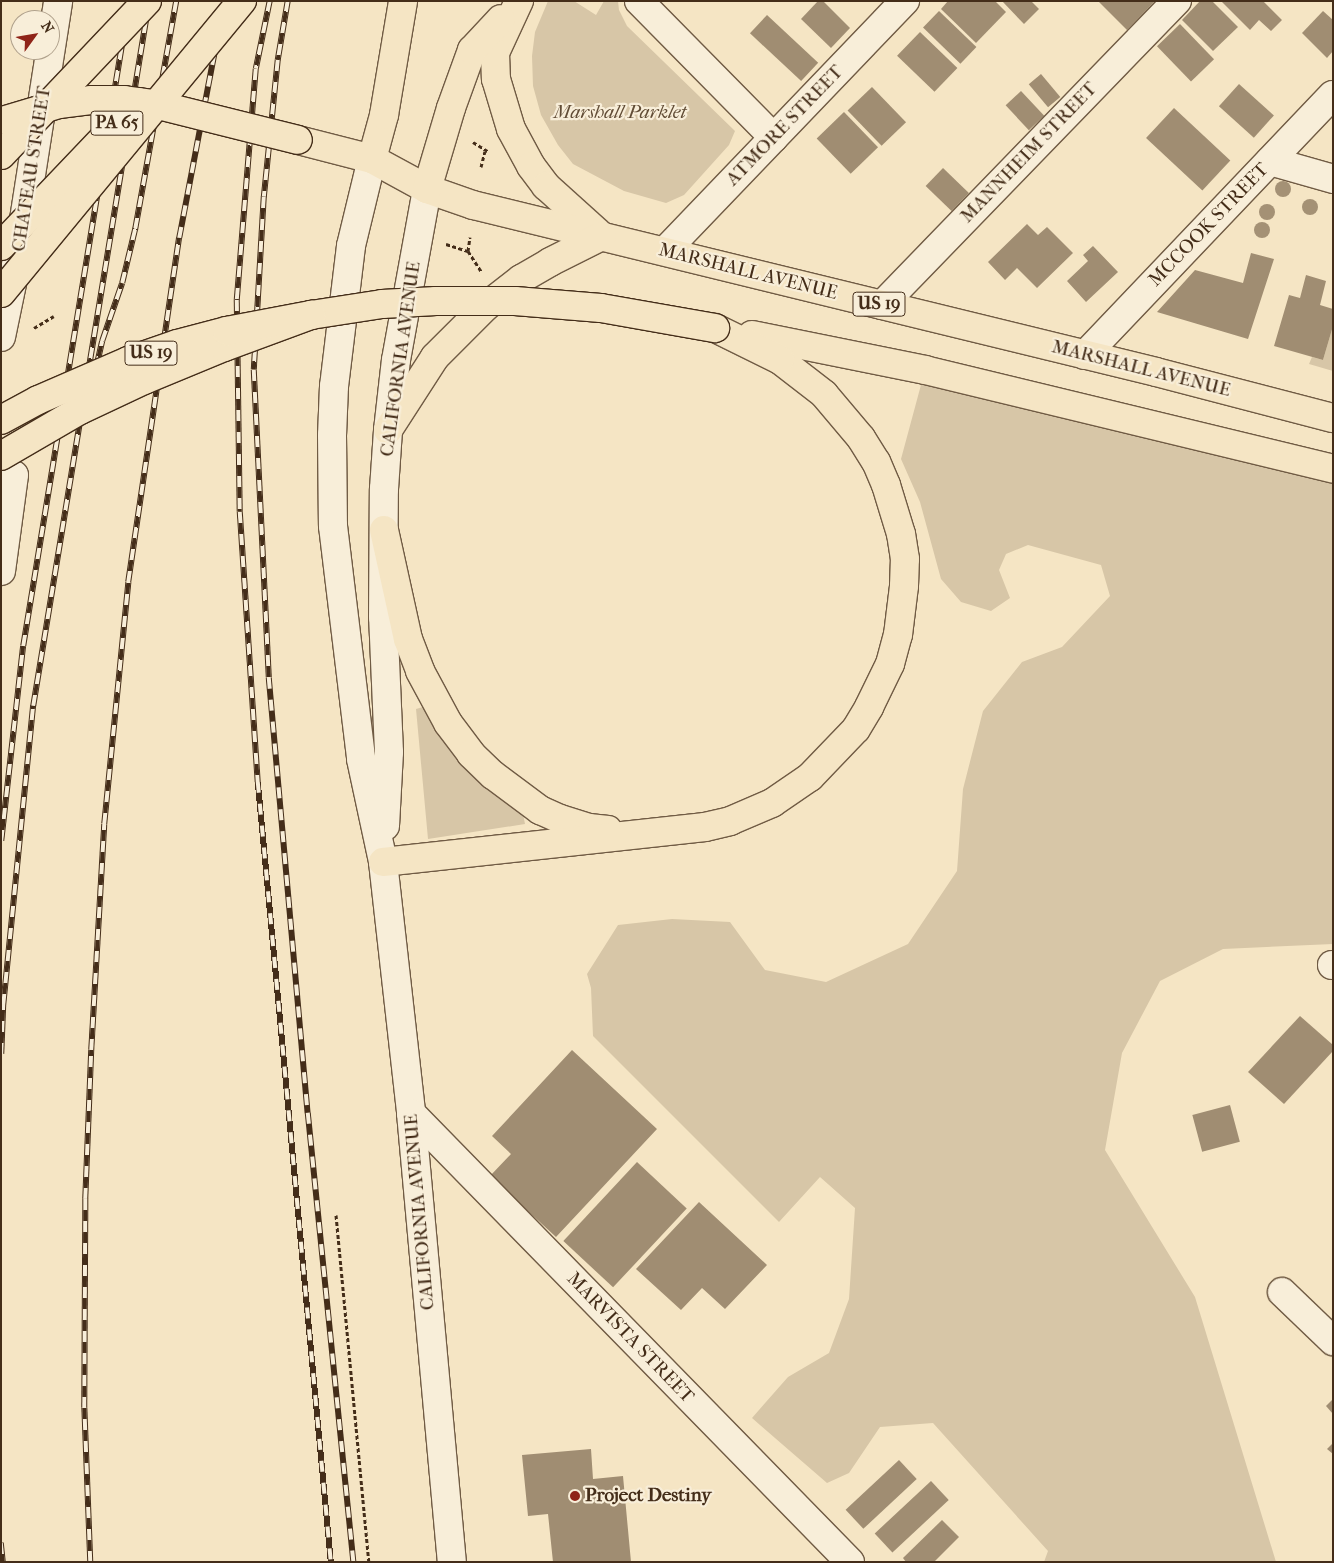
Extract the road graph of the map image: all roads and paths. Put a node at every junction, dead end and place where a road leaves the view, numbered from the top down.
1 (58, 1) edge
2 (147, 1) edge
3 (234, 1) edge
4 (242, 1) edge
5 (403, 1) edge
6 (518, 1) edge
7 (639, 1) edge
8 (905, 1) edge
9 (1176, 1) edge
10 (1333, 96) edge
11 (1, 124) edge
12 (774, 138) junction
13 (485, 151) dead end
14 (1, 155) edge
15 (372, 159) junction
16 (1270, 161) junction
17 (482, 167) dead end
18 (32, 170) junction
19 (1333, 179) edge
20 (427, 189) junction
21 (602, 236) junction
22 (470, 237) dead end
23 (444, 244) dead end
24 (1, 246) edge
25 (665, 251) junction
26 (468, 252) junction
27 (482, 272) dead end
28 (1, 293) edge
29 (882, 305) junction
30 (311, 315) junction
31 (715, 328) junction
32 (1, 337) edge
33 (1085, 355) junction
34 (1333, 418) edge
35 (1, 420) edge
36 (388, 430) junction
37 (1, 456) edge
38 (1333, 469) edge
39 (1, 483) edge
40 (384, 530) junction
41 (1, 571) edge
42 (646, 834) junction
43 (383, 862) junction
44 (411, 1113) junction
45 (336, 1215) dead end
46 (1282, 1292) dead end
47 (1333, 1341) edge
48 (369, 1562) edge
49 (452, 1562) edge
50 (850, 1562) edge

1 - 18 street, CHATEAU STREET
2 - 14 main road, bridge
3 - 24 main road, PA 65, bridge
4 - 28 main road, bridge
5 - 15 main road
6 - 20 main road, CALIFORNIA AVENUE
6 - 21 main road
7 - 12 street
8 - 12 street, ATMORE STREET
9 - 29 street, MANNHEIM STREET
10 - 16 street, MCCOOK STREET
11 - 15 main road, US 19, bridge
11 - 18 street
12 - 25 street, ATMORE STREET
13 - 17 path
15 - 20 main road, MARSHALL AVENUE / US 19
15 - 43 street, CALIFORNIA AVENUE
16 - 19 street
16 - 33 street, MCCOOK STREET
18 - 32 street, CHATEAU STREET
20 - 21 main road, MARSHALL AVENUE / US 19
20 - 36 street, CALIFORNIA AVENUE
21 - 25 main road, MARSHALL AVENUE / US 19
21 - 36 main road
22 - 26 path
23 - 26 path
25 - 29 main road, MARSHALL AVENUE / US 19
26 - 27 path
29 - 33 main road, MARSHALL AVENUE / US 19
30 - 31 main road, US 19, bridge
30 - 35 main road, US 19, bridge
30 - 37 main road, bridge
31 - 38 main road, US 19
31 - 42 main road
33 - 34 main road, MARSHALL AVENUE / US 19
36 - 40 street, CALIFORNIA AVENUE
39 - 41 street
40 - 42 main road
40 - 43 street, CALIFORNIA AVENUE
42 - 43 main road
43 - 44 street, CALIFORNIA AVENUE
44 - 49 street, CALIFORNIA AVENUE
44 - 50 street, MARVISTA STREET
45 - 48 path
46 - 47 street

